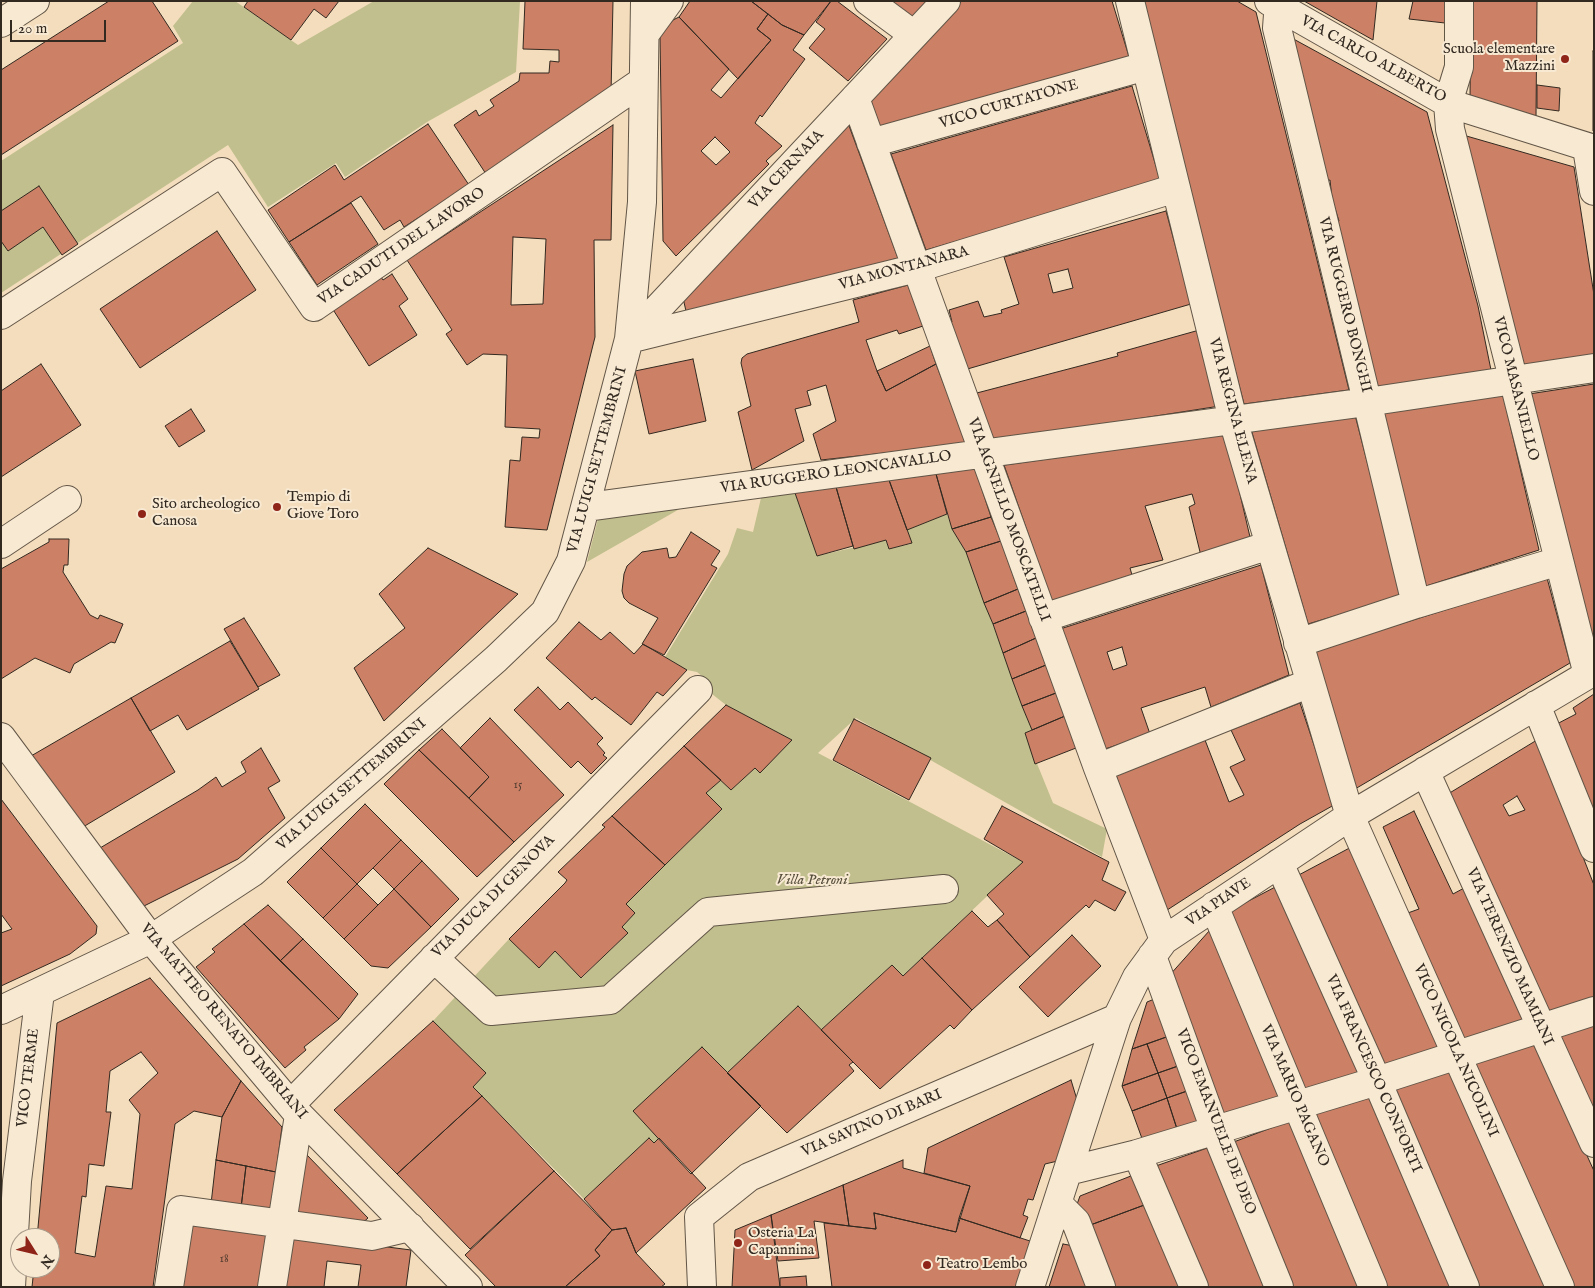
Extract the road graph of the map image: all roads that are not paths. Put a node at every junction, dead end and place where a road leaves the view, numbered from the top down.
1 (35, 1) edge
2 (645, 1) edge
3 (669, 1) edge
4 (868, 1) edge
5 (946, 1) edge
6 (1130, 1) edge
7 (1459, 1) edge
8 (1276, 3) edge
9 (1, 23) edge
10 (645, 34) junction
11 (914, 35) junction
12 (1146, 66) junction
13 (644, 81) junction
14 (855, 98) junction
15 (1448, 103) junction
16 (871, 143) junction
17 (1590, 149) edge
18 (1176, 188) junction
19 (1594, 191) edge
20 (917, 268) junction
21 (1, 315) edge
22 (629, 338) junction
23 (1594, 368) edge
24 (1513, 382) junction
25 (1367, 402) junction
26 (1233, 420) junction
27 (984, 454) junction
28 (67, 500) dead end
29 (587, 507) junction
30 (1, 544) edge
31 (1270, 545) junction
32 (1559, 561) junction
33 (1416, 604) junction
34 (1043, 618) junction
35 (1298, 644) junction
36 (1591, 673) edge
37 (1310, 683) junction
38 (698, 690) dead end
39 (1536, 705) junction
40 (1, 738) edge
41 (1098, 768) junction
42 (1425, 771) junction
43 (1350, 816) junction
44 (1594, 848) edge
45 (1279, 863) junction
46 (944, 889) dead end
47 (1214, 906) junction
48 (152, 939) junction
49 (1158, 948) junction
50 (434, 958) junction
51 (40, 992) junction
52 (1, 1010) edge
53 (1594, 1011) edge
54 (1117, 1018) junction
55 (1542, 1029) junction
56 (1456, 1055) junction
57 (1377, 1081) junction
58 (1298, 1104) junction
59 (295, 1109) junction
60 (1216, 1130) junction
61 (1594, 1143) edge
62 (1137, 1154) junction
63 (1068, 1171) junction
64 (9, 1180) edge
65 (1058, 1204) junction
66 (282, 1225) junction
67 (410, 1227) junction
68 (11, 1287) edge
69 (169, 1287) edge
70 (272, 1287) edge
71 (468, 1287) edge
72 (702, 1287) edge
73 (1030, 1287) edge
74 (1101, 1287) edge
75 (1194, 1287) edge
76 (1279, 1287) edge
77 (1373, 1287) edge
78 (1465, 1287) edge
79 (1560, 1287) edge

1 - 9 street
2 - 10 street, VIA LUIGI SETTEMBRINI
3 - 10 street
4 - 11 street
5 - 11 street, VIA CERNAIA
6 - 12 street, VIA REGINA ELENA
7 - 15 street
8 - 15 street, VIA CARLO ALBERTO
8 - 25 street, VIA RUGGERO BONGHI
10 - 13 street, VIA LUIGI SETTEMBRINI
11 - 14 street, VIA CERNAIA
12 - 16 street, VICO CURTATONE
12 - 18 street, VIA REGINA ELENA
13 - 21 street, VIA CADUTI DEL LAVORO
13 - 22 street, VIA LUIGI SETTEMBRINI
14 - 16 street, VIA AGNELLO MOSCATELLI
14 - 22 street, VIA CERNAIA
15 - 17 street, VIA CARLO ALBERTO
15 - 24 street, VICO MASANIELLO
16 - 20 street, VIA AGNELLO MOSCATELLI
17 - 19 street
18 - 20 street, VIA MONTANARA
18 - 26 street, VIA REGINA ELENA
20 - 22 street, VIA MONTANARA
20 - 27 street, VIA AGNELLO MOSCATELLI
22 - 29 street, VIA LUIGI SETTEMBRINI
23 - 24 street, VIA RUGGERO LEONCAVALLO
24 - 25 street, VIA RUGGERO LEONCAVALLO
24 - 32 street, VICO MASANIELLO
25 - 26 street, VIA RUGGERO LEONCAVALLO
25 - 33 street, VIA RUGGERO BONGHI
26 - 27 street, VIA RUGGERO LEONCAVALLO
26 - 31 street, VIA REGINA ELENA
27 - 29 street, VIA RUGGERO LEONCAVALLO
27 - 34 street, VIA AGNELLO MOSCATELLI
28 - 30 street
29 - 48 street, VIA LUIGI SETTEMBRINI
31 - 34 street
31 - 35 street, VIA REGINA ELENA
32 - 33 street
32 - 36 street, VICO MASANIELLO
33 - 35 street
34 - 41 street, VIA AGNELLO MOSCATELLI
35 - 37 street, VIA REGINA ELENA
36 - 39 street, VIA PIAVE
37 - 41 street
37 - 43 street, VIA REGINA ELENA
38 - 50 street, VIA DUCA DI GENOVA
39 - 42 street, VIA PIAVE
39 - 44 street
40 - 48 street, VIA MATTEO RENATO IMBRIANI
41 - 49 street, VIA AGNELLO MOSCATELLI
42 - 43 street, VIA PIAVE
42 - 55 street, VIA TERENZIO MAMIANI
43 - 45 street, VIA PIAVE
43 - 56 street, VICO NICOLA NICOLINI
45 - 47 street, VIA PIAVE
45 - 57 street, VIA FRANCESCO CONFORTI
46 - 50 street
47 - 49 street, VIA PIAVE
47 - 58 street, VIA MARIO PAGANO
48 - 51 street
48 - 59 street, VIA MATTEO RENATO IMBRIANI
49 - 54 street, VIA PIAVE
49 - 60 street, VICO EMANUELE DE DEO
50 - 59 street, VIA DUCA DI GENOVA
51 - 52 street
51 - 64 street, VICO TERME
53 - 55 street
54 - 63 street, VIA PIAVE
54 - 72 street, VIA SAVINO DI BARI
55 - 56 street
55 - 61 street, VIA TERENZIO MAMIANI
56 - 57 street
56 - 79 street, VICO NICOLA NICOLINI
57 - 58 street
57 - 78 street, VIA FRANCESCO CONFORTI
58 - 60 street
58 - 77 street, VIA MARIO PAGANO
59 - 66 street
59 - 67 street, VIA MATTEO RENATO IMBRIANI
60 - 62 street
60 - 76 street, VICO EMANUELE DE DEO
62 - 63 street
62 - 75 street
63 - 65 street, VIA PIAVE
64 - 68 street, VICO TERME
65 - 73 street, VIA PIAVE
65 - 74 street
66 - 67 street
66 - 69 street
66 - 70 street
67 - 71 street, VIA MATTEO RENATO IMBRIANI

